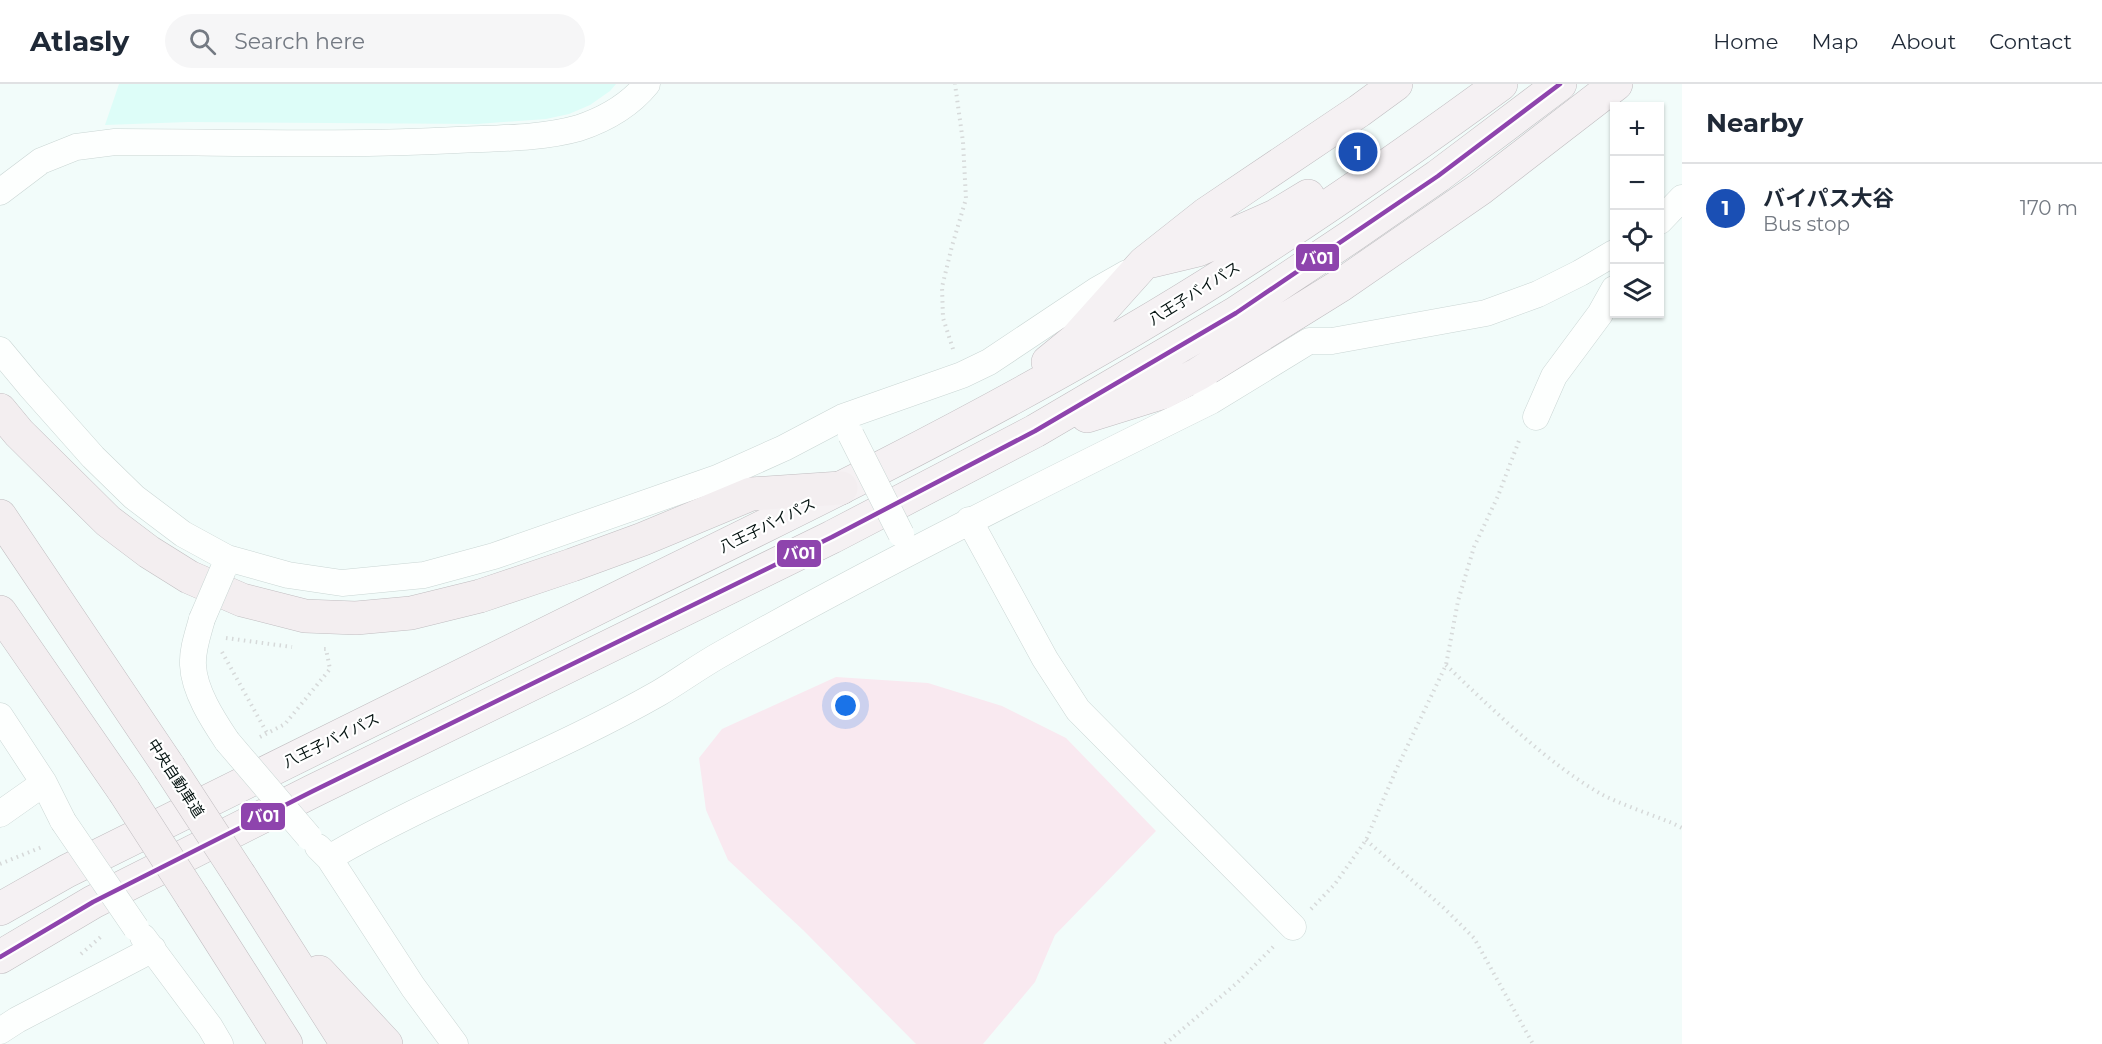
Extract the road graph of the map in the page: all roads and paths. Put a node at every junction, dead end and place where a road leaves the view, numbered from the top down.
1 (647, 84) edge
2 (955, 84) edge
3 (1396, 84) edge
4 (1501, 84) edge
5 (1560, 84) edge
6 (1616, 84) edge
7 (1422, 142) junction
8 (0, 192) edge
9 (1682, 198) edge
10 (1664, 216) edge
11 (1610, 255) edge
12 (1144, 262) junction
13 (1610, 296) edge
14 (0, 350) edge
15 (962, 375) junction
16 (1204, 388) junction
17 (0, 410) edge
18 (987, 413) junction
19 (1536, 417) joint
20 (847, 426) junction
21 (1035, 431) junction
22 (841, 488) junction
23 (0, 516) edge
24 (969, 520) junction
25 (905, 544) junction
26 (225, 564) junction
27 (0, 612) edge
28 (222, 652) dead end
29 (1446, 665) junction
30 (0, 716) edge
31 (267, 733) dead end
32 (44, 783) junction
33 (0, 814) edge
34 (1682, 828) edge
35 (57, 832) junction
36 (1366, 840) junction
37 (328, 858) junction
38 (0, 864) edge
39 (0, 909) edge
40 (263, 911) junction
41 (1293, 927) junction
42 (153, 949) junction
43 (0, 957) edge
44 (0, 1031) edge
45 (220, 1044) edge
46 (286, 1044) edge
47 (347, 1044) edge
48 (386, 1044) edge
49 (455, 1044) edge
50 (1165, 1044) edge
51 (1533, 1044) edge

1 - 8 street
2 - 15 path
3 - 12 highway
4 - 7 highway, 八王子バイパス
5 - 21 highway
6 - 16 highway
7 - 12 highway
7 - 18 highway, 八王子バイパス
9 - 10 street
11 - 16 street
12 - 15 street
12 - 18 highway
13 - 19 street
14 - 26 street
15 - 20 street
16 - 21 highway
16 - 24 street
17 - 22 highway
18 - 22 highway, 八王子バイパス
19 - 29 path
20 - 25 street, bridge
20 - 26 street
21 - 43 highway
22 - 39 highway, 八王子バイパス
23 - 40 highway, 中央自動車道, bridge
24 - 25 street
24 - 41 street
25 - 37 street
26 - 37 street, bridge
27 - 46 highway, bridge
28 - 31 path
29 - 34 path
29 - 36 path
30 - 32 street
32 - 33 street
32 - 35 street
35 - 38 path
35 - 42 street, bridge
36 - 41 path
36 - 51 path
37 - 49 street
40 - 47 highway, 中央自動車道
40 - 48 highway
41 - 50 path
42 - 44 street
42 - 45 street

